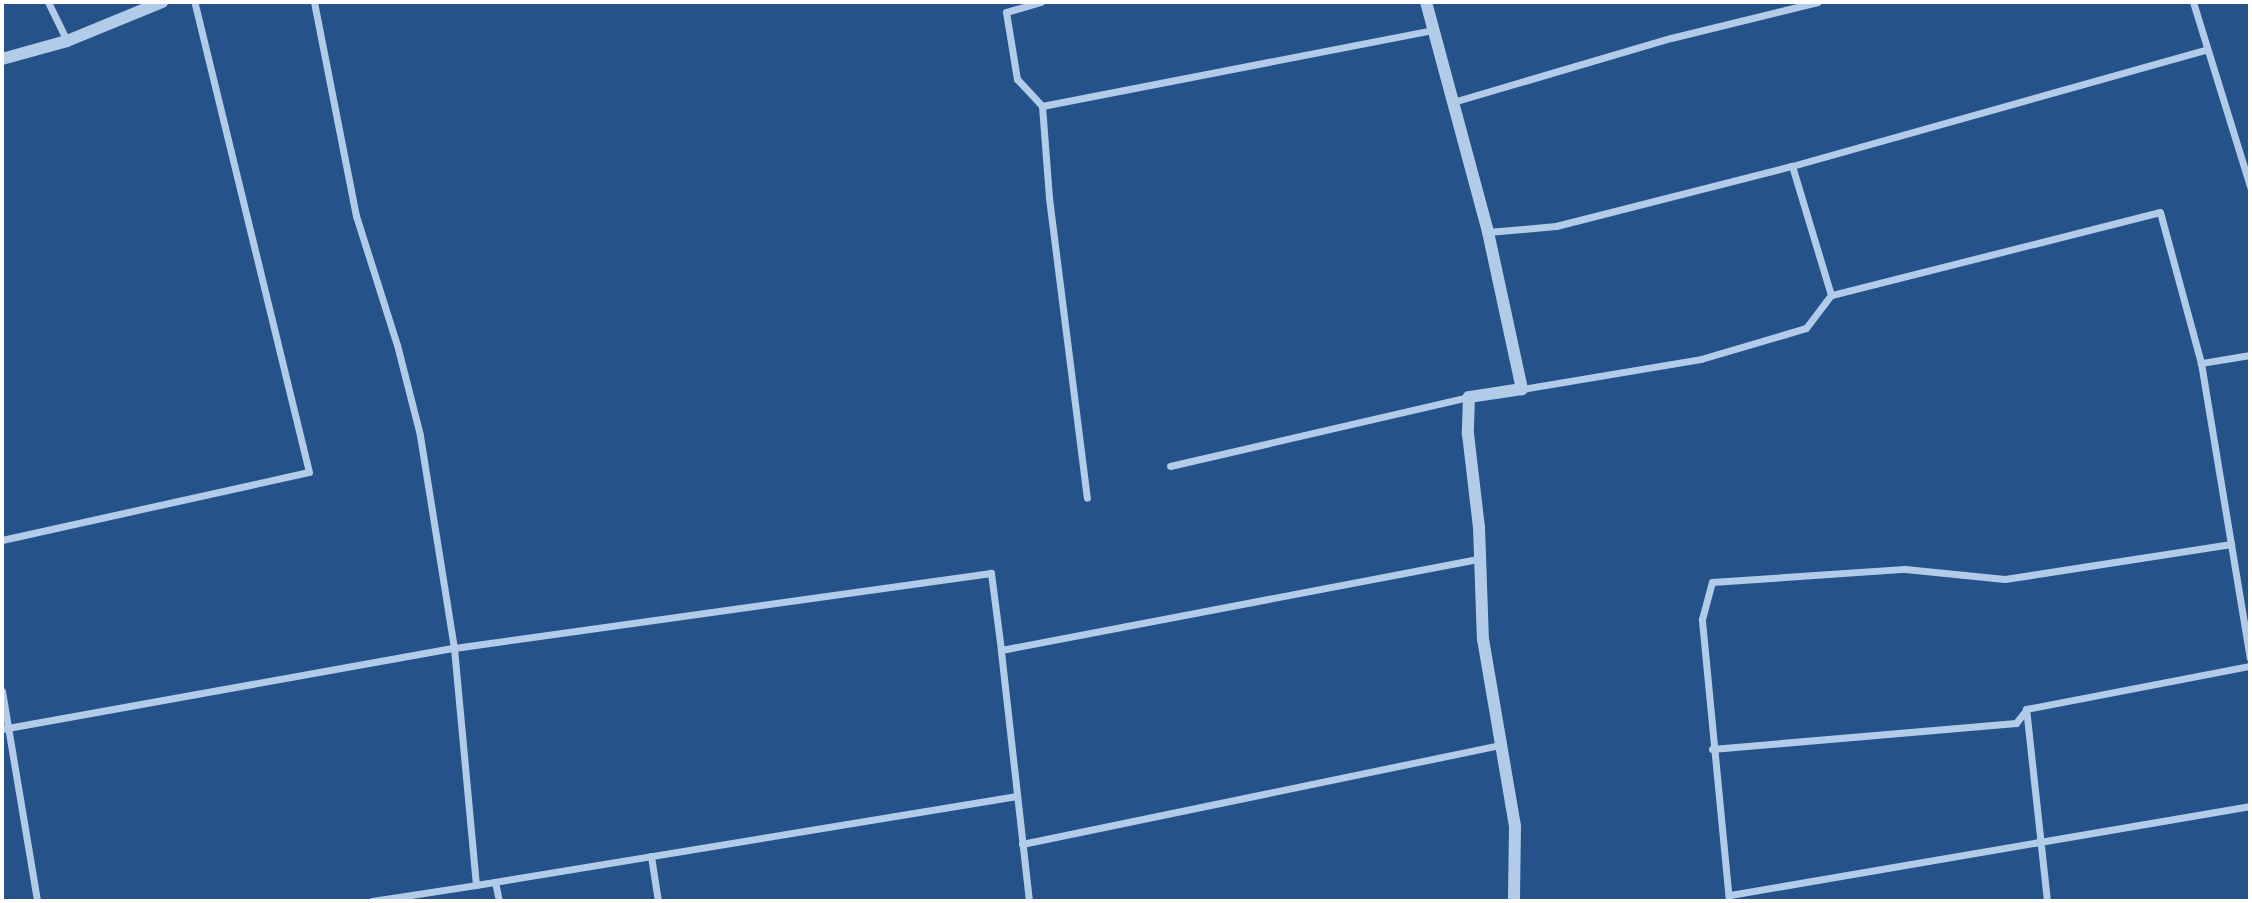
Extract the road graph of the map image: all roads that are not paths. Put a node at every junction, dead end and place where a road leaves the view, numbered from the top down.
1 (48, 2) edge
2 (162, 2) edge
3 (194, 2) edge
4 (314, 2) edge
5 (1041, 2) edge
6 (1426, 2) edge
7 (1818, 2) edge
8 (2193, 2) edge
9 (1434, 30) junction
10 (67, 41) junction
11 (2207, 49) junction
12 (2, 59) edge
13 (1453, 102) junction
14 (1042, 106) junction
15 (1792, 166) junction
16 (2250, 186) edge
17 (1488, 232) junction
18 (1831, 295) junction
19 (2250, 355) edge
20 (2201, 363) junction
21 (1522, 389) junction
22 (1469, 397) junction
23 (1170, 466) dead end
24 (1087, 498) dead end
25 (2, 540) edge
26 (2231, 544) junction
27 (1480, 559) junction
28 (454, 648) junction
29 (1001, 650) junction
30 (2250, 658) edge
31 (2250, 666) edge
32 (2, 691) edge
33 (2026, 709) junction
34 (5, 728) edge
35 (1502, 745) junction
36 (1712, 749) junction
37 (1017, 796) junction
38 (2250, 806) edge
39 (1022, 844) junction
40 (2040, 844) junction
41 (652, 856) junction
42 (495, 882) junction
43 (476, 885) junction
44 (1730, 898) edge
45 (37, 901) edge
46 (372, 901) edge
47 (499, 901) edge
48 (658, 901) edge
49 (1029, 901) edge
50 (1514, 901) edge
51 (2047, 901) edge

1 - 10 street
2 - 10 street
3 - 25 street
4 - 28 street
5 - 14 street
6 - 9 street
7 - 13 street
8 - 11 street
9 - 13 street
9 - 14 street
10 - 12 street
11 - 15 street
11 - 16 street
13 - 17 street
14 - 24 street
15 - 17 street
15 - 18 street
17 - 21 street
18 - 20 street
18 - 21 street
19 - 20 street
20 - 26 street
21 - 22 street
22 - 23 street
22 - 27 street
26 - 30 street
26 - 36 street
27 - 29 street
27 - 35 street
28 - 29 street
28 - 34 street
28 - 43 street
29 - 37 street
31 - 33 street
32 - 34 street
33 - 36 street
33 - 40 street
34 - 45 street
35 - 39 street
35 - 50 street
36 - 44 street
37 - 39 street
37 - 41 street
38 - 40 street
39 - 49 street
40 - 44 street
40 - 51 street
41 - 42 street
41 - 48 street
42 - 43 street
42 - 47 street
43 - 46 street

